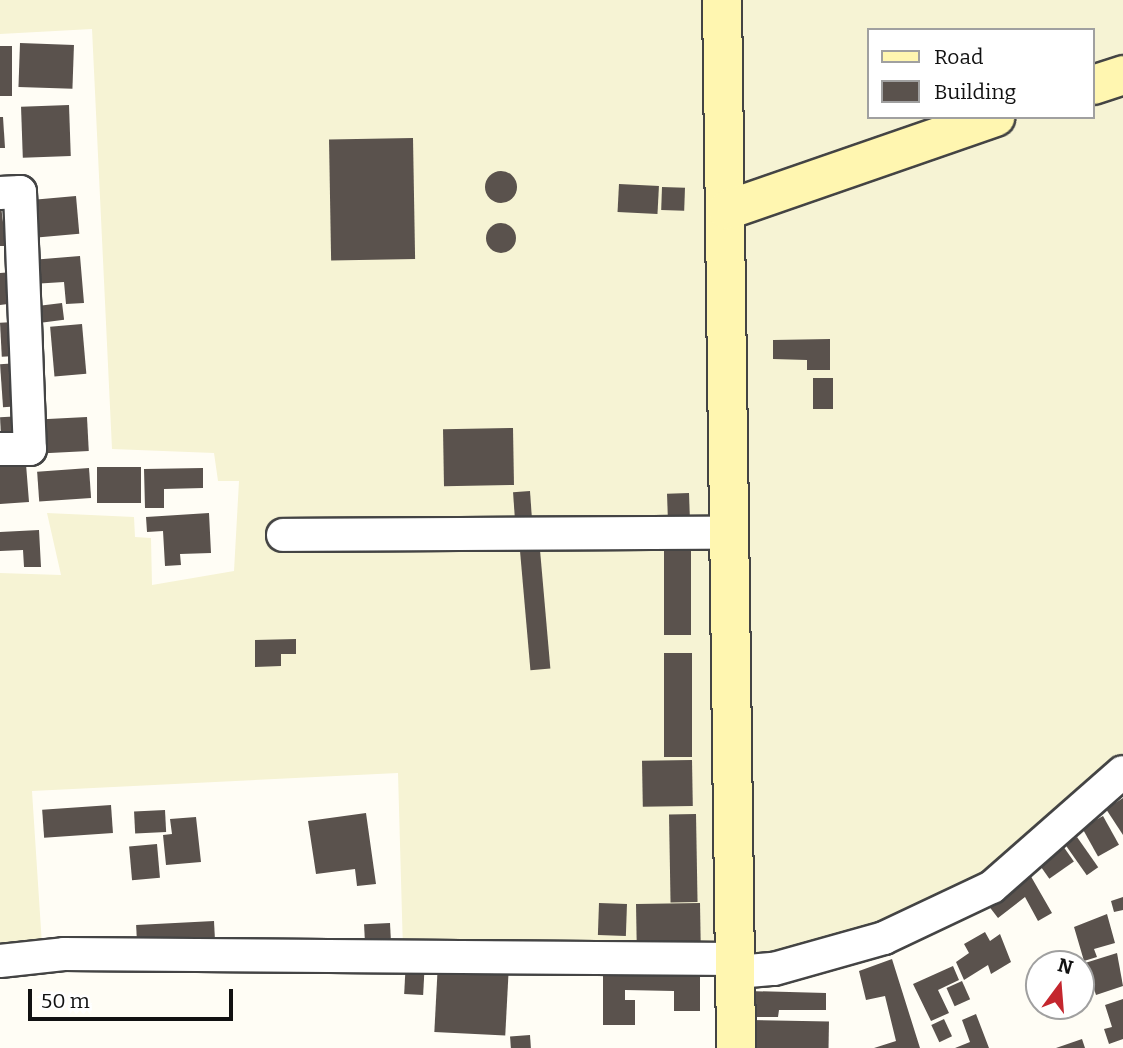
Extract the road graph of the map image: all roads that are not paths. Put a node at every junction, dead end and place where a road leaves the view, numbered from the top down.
1 (722, 0) edge
2 (1123, 75) edge
3 (1095, 84) edge
4 (989, 119) edge
5 (0, 193) edge
6 (727, 210) junction
7 (0, 449) edge
8 (732, 533) junction
9 (283, 535) dead end
10 (1123, 772) edge
11 (0, 961) edge
12 (736, 966) junction
13 (736, 1048) edge

1 - 6 street
2 - 3 street
4 - 6 street
5 - 7 street
6 - 8 street
8 - 9 street
8 - 12 street
10 - 12 street
11 - 12 street
12 - 13 street

